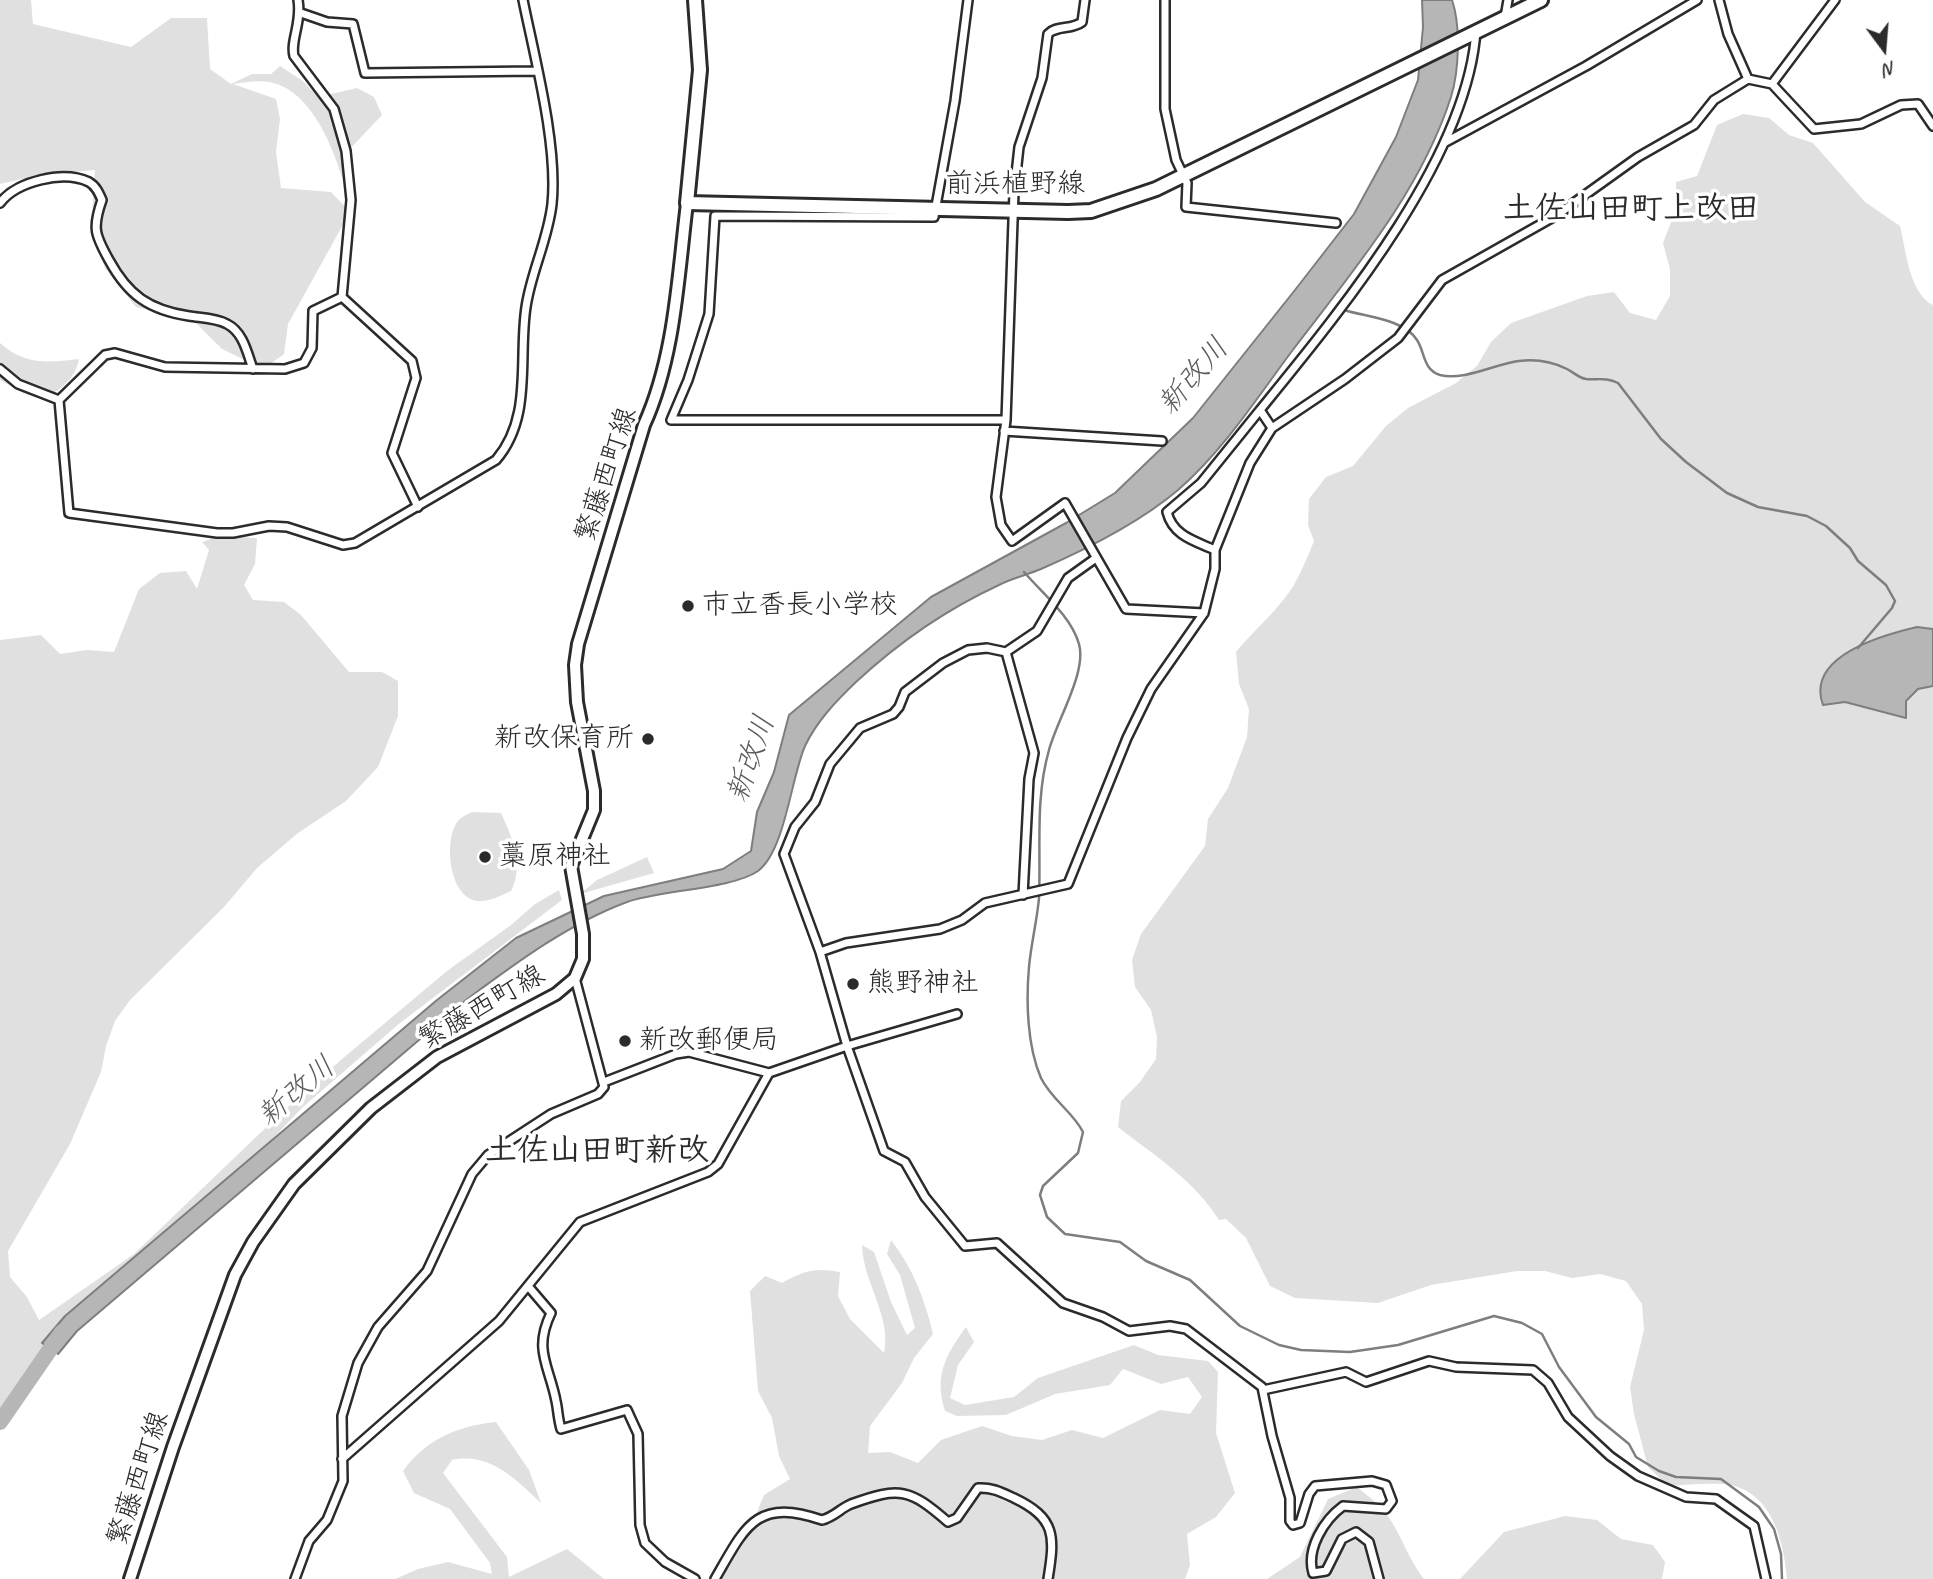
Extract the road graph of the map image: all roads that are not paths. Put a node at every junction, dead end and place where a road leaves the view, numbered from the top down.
1 (298, 0) edge
2 (523, 0) edge
3 (695, 0) edge
4 (968, 0) edge
5 (1085, 0) edge
6 (1165, 0) edge
7 (1508, 0) edge
8 (1541, 0) edge
9 (1697, 0) edge
10 (1719, 0) edge
11 (1835, 0) edge
12 (301, 13) junction
13 (1505, 17) junction
14 (1472, 33) junction
15 (536, 71) junction
16 (1748, 79) junction
17 (1772, 84) junction
18 (1933, 126) edge
19 (1443, 143) junction
20 (1185, 176) junction
21 (687, 202) junction
22 (0, 203) edge
23 (936, 209) junction
24 (1013, 212) junction
25 (1336, 223) dead end
26 (342, 297) junction
27 (0, 369) edge
28 (253, 369) junction
29 (59, 400) junction
30 (1260, 410) junction
31 (1006, 420) junction
32 (1272, 428) junction
33 (1003, 431) junction
34 (1162, 441) dead end
35 (418, 507) junction
36 (1215, 550) junction
37 (1096, 558) junction
38 (1204, 613) junction
39 (1006, 652) junction
40 (1023, 895) junction
41 (820, 951) junction
42 (575, 978) junction
43 (957, 1014) dead end
44 (847, 1046) junction
45 (769, 1073) junction
46 (604, 1082) junction
47 (528, 1286) junction
48 (1263, 1390) junction
49 (342, 1459) junction
50 (130, 1579) edge
51 (295, 1579) edge
52 (695, 1579) edge
53 (715, 1579) edge
54 (1048, 1579) edge
55 (1379, 1579) edge
56 (1766, 1579) edge

1 - 12 street
2 - 15 street
3 - 21 main road
4 - 23 street
5 - 24 street
6 - 20 street
7 - 13 street
8 - 13 main road, 前浜植野線
9 - 19 street
10 - 16 street
11 - 17 street
12 - 15 street
12 - 26 street
13 - 14 main road, 前浜植野線
14 - 19 street
14 - 20 main road, 前浜植野線
15 - 35 street
16 - 17 street
16 - 32 street
17 - 18 street
19 - 30 street
20 - 24 main road, 前浜植野線
20 - 25 street
21 - 23 main road, 前浜植野線
21 - 42 main road, 繁藤西町線
22 - 28 street
23 - 24 main road, 前浜植野線
23 - 31 street
24 - 31 street
26 - 28 street
26 - 35 street
27 - 29 street
28 - 29 street
29 - 35 street
30 - 32 street
30 - 36 street
31 - 33 street
32 - 36 street
33 - 34 street
33 - 37 street
36 - 38 street
37 - 38 street
37 - 39 street
38 - 40 street
39 - 40 street
39 - 41 street
40 - 41 street
41 - 44 street
42 - 46 street
42 - 50 main road, 繁藤西町線
43 - 44 street
44 - 45 street
44 - 48 street
45 - 46 street
45 - 47 street
46 - 49 street
47 - 49 street
47 - 52 street
48 - 55 street
48 - 56 street
49 - 51 street
53 - 54 street

